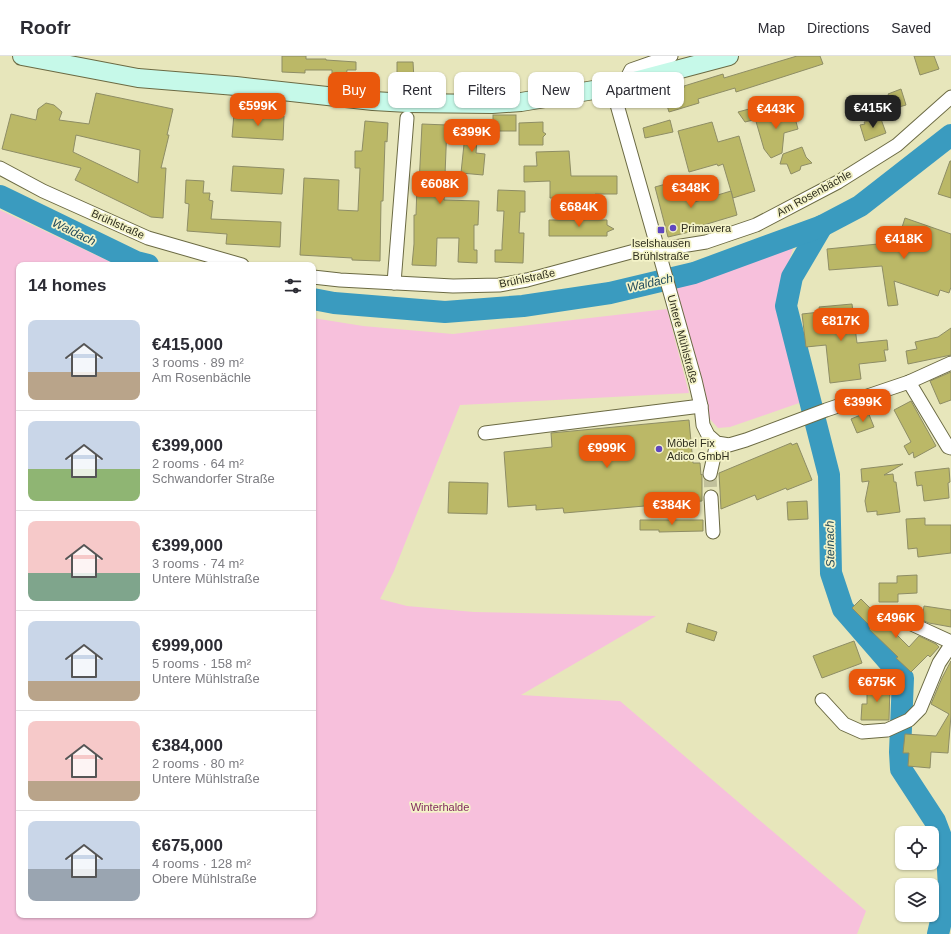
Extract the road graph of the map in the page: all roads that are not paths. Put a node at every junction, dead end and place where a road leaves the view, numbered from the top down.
1 (22, 56) edge
2 (671, 56) edge
3 (729, 56) edge
4 (629, 72) edge
5 (670, 72) edge
6 (592, 90) edge
7 (951, 97) edge
8 (623, 108) edge
9 (407, 118) dead end
10 (0, 168) edge
11 (658, 248) junction
12 (232, 262) edge
13 (316, 277) edge
14 (394, 283) junction
15 (951, 363) edge
16 (909, 382) junction
17 (701, 406) junction
18 (485, 433) dead end
19 (716, 443) junction
20 (951, 448) edge
21 (710, 474) tunnel mouth
22 (711, 497) tunnel mouth
23 (713, 532) dead end
24 (903, 620) dead end
25 (951, 642) edge
26 (951, 645) edge
27 (822, 700) dead end

1 - 6 main road
2 - 4 street
3 - 5 main road
7 - 11 street, Am Rosenbächle
8 - 11 street, Untere Mühlstraße
9 - 14 street
10 - 12 street, Brühlstraße
11 - 14 street, Brühlstraße
11 - 17 street, Untere Mühlstraße
13 - 14 street, Brühlstraße
15 - 16 street
16 - 19 street
16 - 20 street
17 - 18 street
17 - 19 street, Untere Mühlstraße
19 - 21 street
22 - 23 street
24 - 25 street
26 - 27 street

